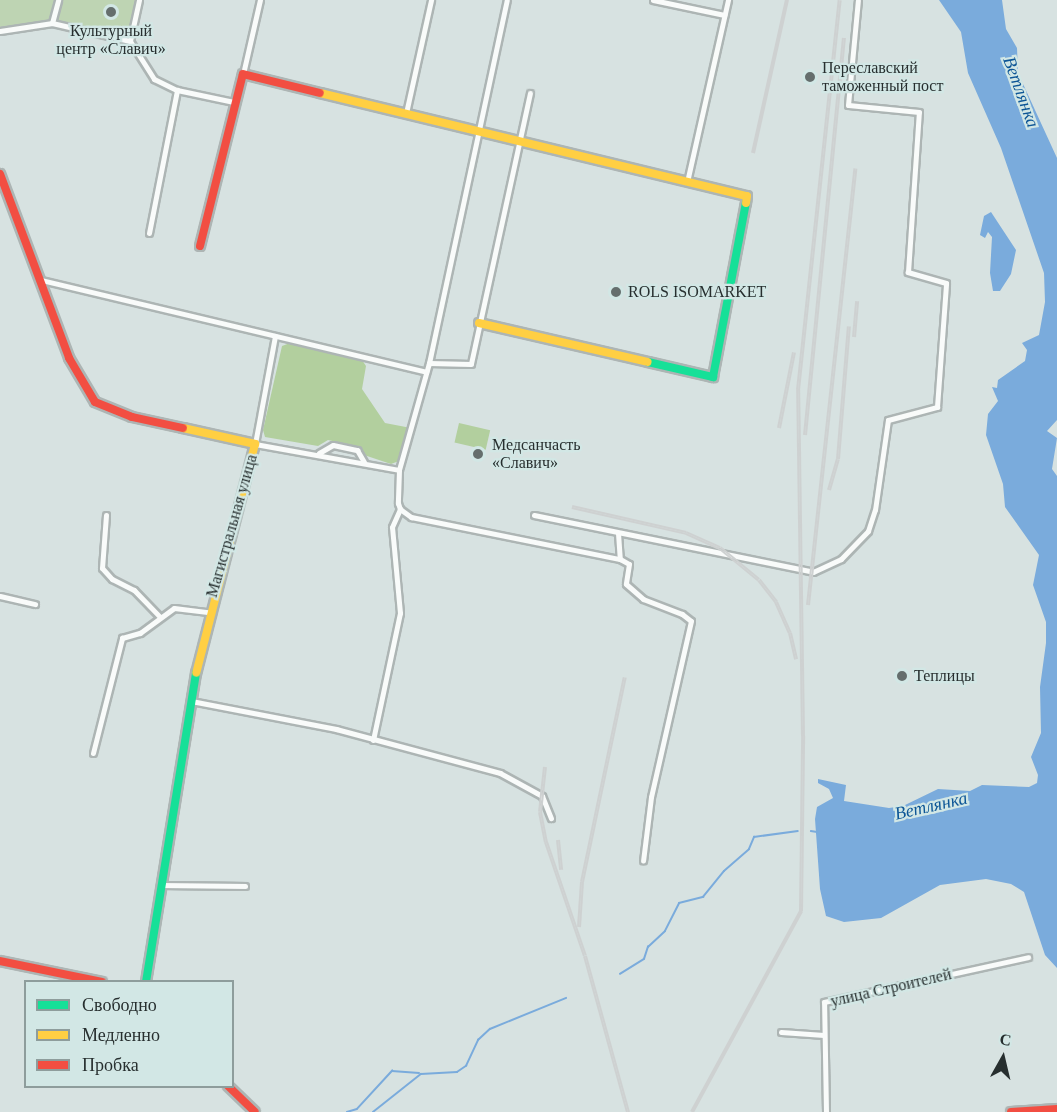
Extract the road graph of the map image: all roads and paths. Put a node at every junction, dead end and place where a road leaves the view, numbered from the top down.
1 (58, 0) edge
2 (139, 0) edge
3 (260, 0) edge
4 (431, 0) edge
5 (507, 0) edge
6 (653, 0) edge
7 (728, 0) edge
8 (858, 0) edge
9 (724, 15) junction
10 (52, 23) junction
11 (0, 31) edge
12 (130, 41) junction
13 (243, 74) junction
14 (177, 90) junction
15 (530, 93) dead end
16 (234, 102) junction
17 (406, 113) junction
18 (478, 128) junction
19 (521, 139) junction
20 (0, 174) edge
21 (687, 182) junction
22 (149, 233) dead end
23 (200, 246) dead end
24 (41, 280) junction
25 (479, 323) junction
26 (275, 336) junction
27 (429, 363) junction
28 (426, 372) junction
29 (255, 444) junction
30 (319, 453) junction
31 (364, 462) junction
32 (399, 470) junction
33 (400, 509) junction
34 (106, 515) dead end
35 (534, 515) dead end
36 (618, 533) junction
37 (620, 559) junction
38 (0, 596) edge
39 (35, 604) dead end
40 (208, 612) junction
41 (160, 617) junction
42 (191, 701) junction
43 (373, 740) junction
44 (93, 753) dead end
45 (551, 818) dead end
46 (643, 861) dead end
47 (162, 885) junction
48 (245, 886) dead end
49 (1028, 957) dead end
50 (0, 961) edge
51 (97, 980) edge
52 (146, 980) edge
53 (780, 1032) dead end
54 (824, 1035) junction
55 (230, 1088) edge
56 (1057, 1109) edge
57 (255, 1112) edge
58 (826, 1112) edge
59 (1011, 1112) edge

1 - 10 street
2 - 12 street
3 - 13 street
4 - 17 street
5 - 18 street
6 - 9 street
7 - 9 street
8 - 36 street
9 - 21 street
10 - 11 street
10 - 12 street
12 - 14 street
13 - 16 main road
13 - 17 main road
14 - 16 street
14 - 22 street
15 - 19 street
16 - 23 main road
17 - 18 main road
18 - 19 main road
18 - 27 street
19 - 21 main road
19 - 25 street
20 - 24 main road, Магистральная улица
21 - 25 main road
24 - 26 street
24 - 29 main road, Магистральная улица
25 - 27 street
26 - 28 street
26 - 29 street
27 - 28 street
28 - 32 street
29 - 30 street
29 - 40 main road, Магистральная улица
30 - 31 street
30 - 31 street
31 - 32 street
32 - 33 street
33 - 37 street
33 - 43 street
34 - 41 street
35 - 36 street
36 - 37 street
37 - 46 street
38 - 39 street
40 - 41 street
40 - 42 main road, Магистральная улица
41 - 44 street
42 - 43 street
42 - 47 main road, Магистральная улица
43 - 45 street
47 - 48 street
47 - 52 main road, Магистральная улица
49 - 54 street, улица Строителей
50 - 51 main road
53 - 54 street
54 - 58 street, улица Строителей
55 - 57 main road
56 - 59 main road

